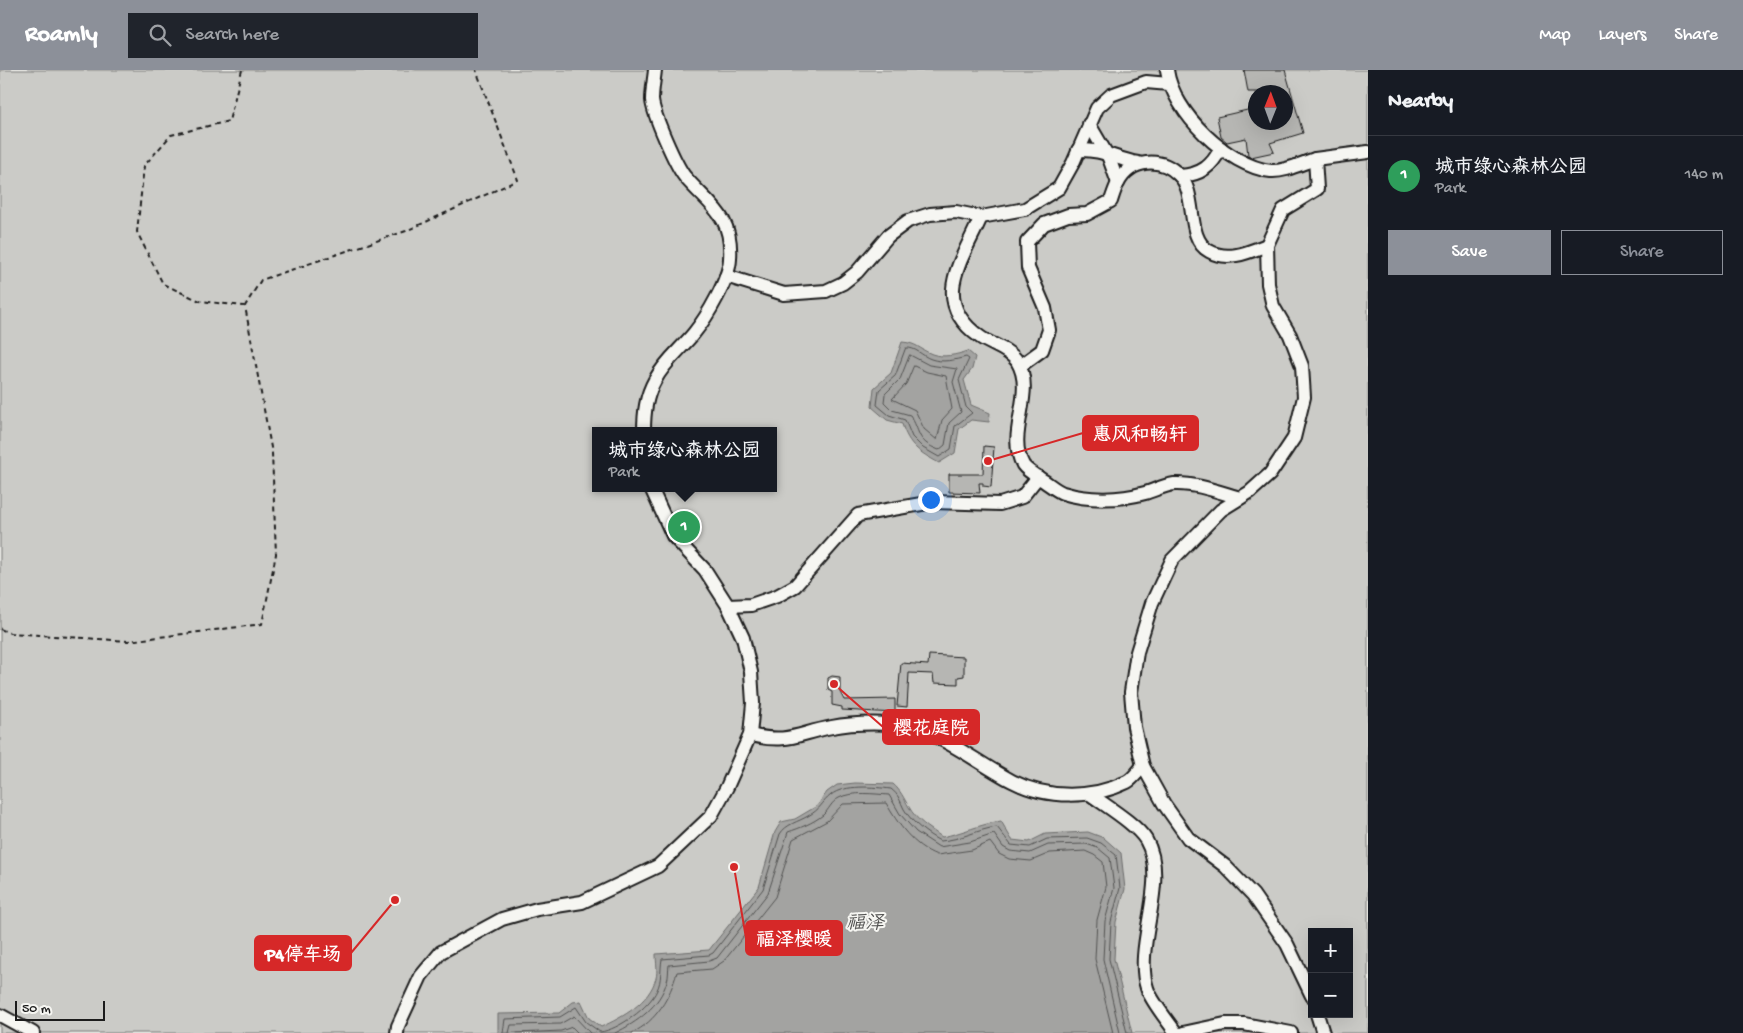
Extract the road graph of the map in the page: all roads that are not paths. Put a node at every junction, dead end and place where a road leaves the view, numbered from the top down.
1 (655, 70) edge
2 (1167, 70) edge
3 (1169, 84) junction
4 (1089, 124) junction
5 (1221, 148) junction
6 (1078, 150) junction
7 (1106, 152) junction
8 (1368, 152) edge
9 (1315, 159) junction
10 (1138, 163) junction
11 (1180, 176) junction
12 (1118, 183) junction
13 (981, 217) junction
14 (1267, 244) junction
15 (726, 276) junction
16 (1020, 366) junction
17 (644, 427) edge
18 (1038, 477) junction
19 (653, 492) edge
20 (1240, 498) junction
21 (728, 606) junction
22 (750, 735) junction
23 (1143, 766) junction
24 (1090, 794) junction
25 (1308, 987) edge
26 (0, 1015) edge
27 (1318, 1018) edge
28 (33, 1033) edge
29 (397, 1033) edge
30 (1176, 1033) edge
31 (1183, 1033) edge
32 (1291, 1033) edge
33 (1323, 1033) edge

1 - 15 lane
2 - 3 lane
3 - 4 lane
3 - 5 lane
4 - 6 lane
4 - 7 lane
5 - 9 lane
5 - 11 lane
6 - 7 lane
6 - 13 lane
7 - 10 lane
7 - 12 lane
8 - 9 lane
9 - 14 lane
10 - 11 lane
10 - 12 lane
11 - 14 lane
12 - 16 lane
13 - 15 lane
13 - 16 lane
14 - 20 lane
15 - 17 lane
16 - 18 lane
18 - 20 lane
18 - 21 lane
19 - 21 lane
20 - 23 lane
21 - 22 lane
22 - 24 lane
22 - 29 lane
23 - 24 lane
23 - 25 lane
24 - 30 lane
26 - 28 lane
27 - 33 lane
31 - 32 lane

